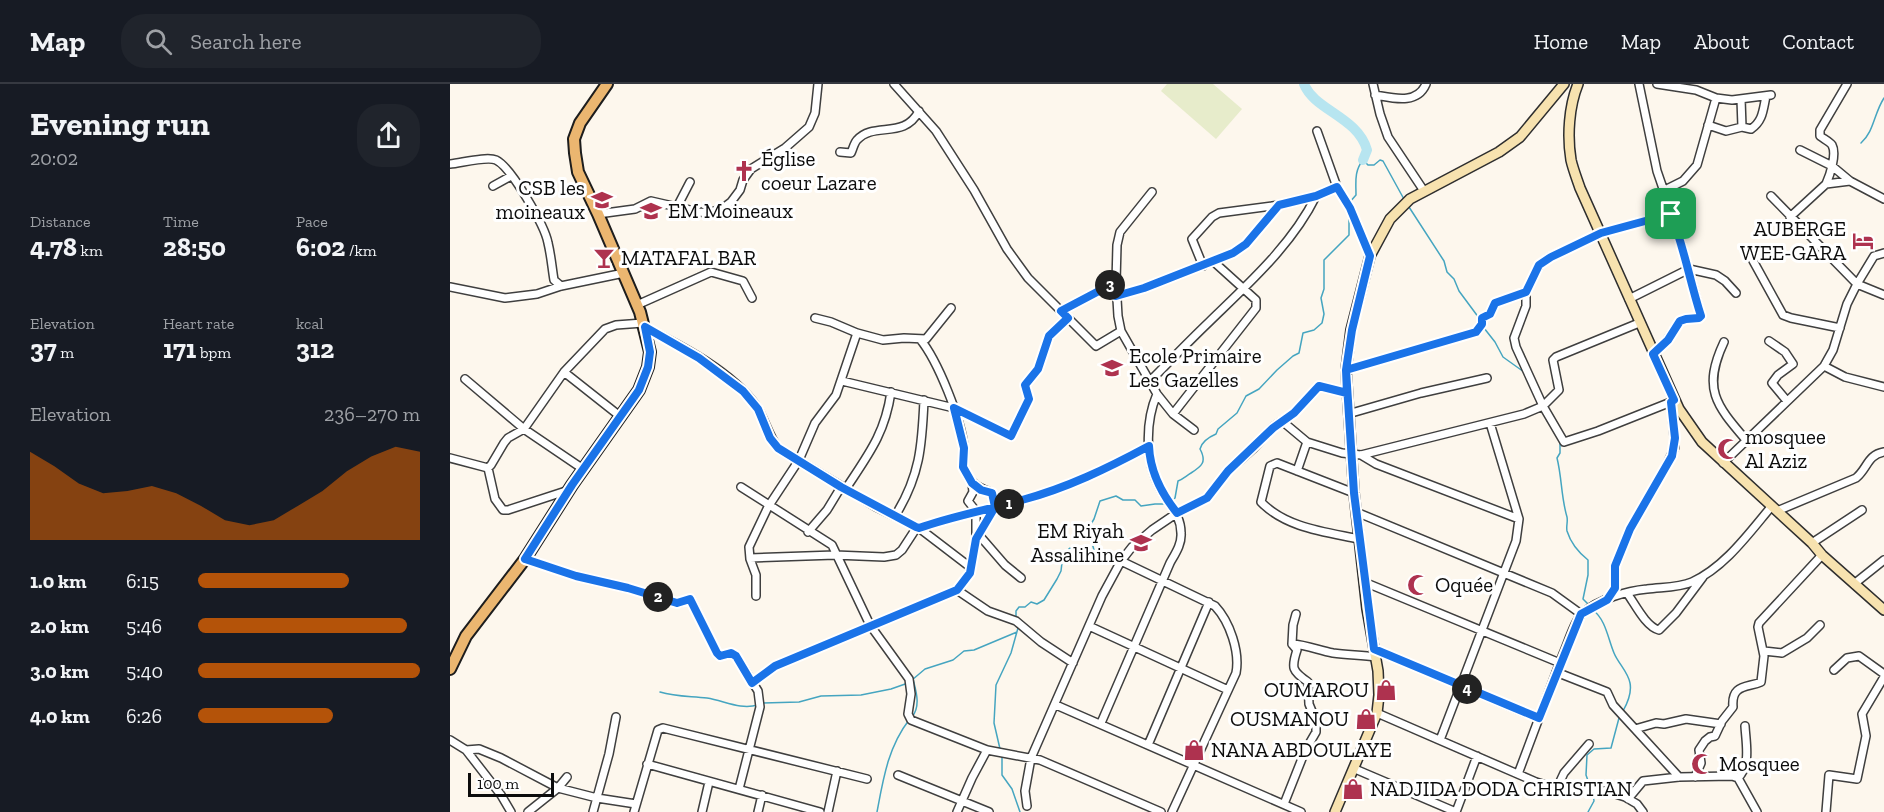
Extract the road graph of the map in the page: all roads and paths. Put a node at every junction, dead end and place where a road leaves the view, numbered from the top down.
1 (607, 84) edge
2 (818, 84) edge
3 (894, 84) edge
4 (1373, 84) edge
5 (1426, 84) edge
6 (1564, 84) edge
7 (1578, 84) edge
8 (1639, 84) edge
9 (1656, 84) edge
10 (1847, 84) edge
11 (1375, 95) junction
12 (1716, 98) junction
13 (1741, 99) junction
14 (920, 111) junction
15 (1708, 125) junction
16 (1742, 127) junction
17 (1317, 131) dead end
18 (1800, 150) dead end
19 (840, 152) dead end
20 (450, 164) edge
21 (1832, 166) junction
22 (511, 176) junction
23 (1850, 181) junction
24 (690, 182) dead end
25 (1826, 184) junction
26 (493, 186) dead end
27 (1337, 187) junction
28 (1424, 191) junction
29 (1663, 191) junction
30 (1152, 192) dead end
31 (1316, 196) junction
32 (1771, 196) dead end
33 (1884, 199) edge
34 (1279, 205) junction
35 (676, 207) junction
36 (598, 214) junction
37 (1671, 214) junction
38 (1790, 217) junction
39 (1601, 233) junction
40 (1884, 253) edge
41 (1370, 256) junction
42 (1751, 257) dead end
43 (1214, 262) junction
44 (1203, 266) junction
45 (1689, 269) junction
46 (624, 273) junction
47 (1116, 282) junction
48 (1857, 284) junction
49 (561, 286) junction
50 (450, 287) edge
51 (1243, 289) junction
52 (1526, 292) junction
53 (1736, 294) dead end
54 (1884, 295) edge
55 (1116, 296) junction
56 (752, 298) dead end
57 (1629, 299) junction
58 (637, 305) junction
59 (951, 308) dead end
60 (1061, 311) junction
61 (815, 318) dead end
62 (1068, 318) junction
63 (1639, 323) junction
64 (644, 325) junction
65 (1840, 328) junction
66 (1121, 331) junction
67 (856, 333) junction
68 (920, 339) junction
69 (1769, 341) dead end
70 (1724, 342) dead end
71 (1653, 354) junction
72 (1824, 366) junction
73 (1346, 370) junction
74 (564, 372) junction
75 (1487, 378) dead end
76 (465, 379) dead end
77 (842, 381) junction
78 (1150, 381) junction
79 (1884, 387) edge
80 (891, 392) junction
81 (1347, 393) junction
82 (1157, 394) junction
83 (924, 400) junction
84 (1673, 401) junction
85 (1787, 401) junction
86 (1541, 407) junction
87 (954, 408) junction
88 (1173, 414) junction
89 (1348, 414) junction
90 (621, 417) junction
91 (1282, 421) junction
92 (1490, 423) junction
93 (524, 429) junction
94 (1194, 430) dead end
95 (1746, 440) junction
96 (1307, 442) junction
97 (1149, 446) junction
98 (1884, 452) edge
99 (1350, 454) junction
100 (1361, 455) junction
101 (450, 458) edge
102 (799, 460) junction
103 (1723, 463) junction
104 (488, 468) junction
105 (583, 469) junction
106 (1297, 471) junction
107 (972, 483) junction
108 (741, 488) dead end
109 (843, 488) junction
110 (569, 490) junction
111 (1354, 493) junction
112 (768, 507) junction
113 (995, 507) junction
114 (1774, 509) junction
115 (1862, 510) dead end
116 (976, 511) junction
117 (1356, 512) junction
118 (1177, 513) junction
119 (894, 516) junction
120 (1519, 519) junction
121 (918, 528) junction
122 (808, 532) junction
123 (978, 537) junction
124 (1359, 539) junction
125 (1812, 543) junction
126 (835, 555) junction
127 (1822, 555) junction
128 (750, 558) junction
129 (525, 559) junction
130 (1884, 560) edge
131 (1121, 561) junction
132 (970, 567) junction
133 (1504, 574) junction
134 (1705, 575) junction
135 (1022, 578) dead end
136 (1162, 582) junction
137 (1364, 582) junction
138 (1854, 584) junction
139 (1615, 588) junction
140 (957, 590) junction
141 (1624, 594) junction
142 (756, 596) dead end
143 (1607, 600) junction
144 (1209, 602) junction
145 (1884, 610) edge
146 (1583, 613) junction
147 (1296, 614) dead end
148 (870, 625) junction
149 (1820, 625) dead end
150 (1089, 626) junction
151 (1482, 630) junction
152 (1292, 644) junction
153 (1135, 647) junction
154 (1764, 651) junction
155 (1375, 653) junction
156 (1073, 663) junction
157 (1560, 663) junction
158 (450, 669) edge
159 (1180, 669) junction
160 (1834, 670) dead end
161 (1556, 672) junction
162 (1884, 676) edge
163 (752, 683) junction
164 (1460, 686) junction
165 (1228, 690) junction
166 (1056, 705) junction
167 (1377, 713) junction
168 (616, 717) dead end
169 (1539, 718) junction
170 (1101, 723) junction
171 (1721, 724) junction
172 (1745, 726) dead end
173 (1635, 729) junction
174 (450, 740) edge
175 (1440, 740) junction
176 (1589, 744) dead end
177 (1148, 745) junction
178 (748, 749) junction
179 (466, 750) junction
180 (987, 750) junction
181 (1477, 756) junction
182 (1031, 758) junction
183 (647, 764) junction
184 (1193, 765) junction
185 (1355, 769) junction
186 (837, 771) junction
187 (1518, 774) junction
188 (898, 776) dead end
189 (567, 777) dead end
190 (1680, 777) junction
191 (1695, 777) junction
192 (1738, 778) junction
193 (867, 779) dead end
194 (709, 782) junction
195 (558, 788) junction
196 (1557, 788) junction
197 (739, 789) junction
198 (762, 795) junction
199 (597, 798) junction
200 (1628, 799) junction
201 (962, 801) junction
202 (636, 804) junction
203 (1284, 804) junction
204 (1027, 806) dead end
205 (511, 812) edge
206 (528, 812) edge
207 (593, 812) edge
208 (634, 812) edge
209 (702, 812) edge
210 (758, 812) edge
211 (820, 812) edge
212 (828, 812) edge
213 (957, 812) edge
214 (989, 812) edge
215 (1161, 812) edge
216 (1172, 812) edge
217 (1300, 812) edge
218 (1335, 812) edge
219 (1456, 812) edge
220 (1643, 812) edge
221 (1757, 812) edge
222 (1826, 812) edge

1 - 36 main road
2 - 35 street
3 - 14 street
4 - 11 street
5 - 11 street
6 - 28 street
7 - 39 street
8 - 29 street
9 - 12 street
10 - 21 street
11 - 28 street
12 - 13 street
12 - 15 street
13 - 16 street
13 - 16 street
14 - 19 street
14 - 60 street
15 - 16 street
15 - 29 street
17 - 27 street
18 - 21 street
20 - 22 street
21 - 23 street
21 - 25 street
22 - 26 street
22 - 49 street
23 - 25 street
23 - 33 street
24 - 35 street
25 - 38 street
27 - 31 street
27 - 41 street
28 - 41 street
29 - 37 street
30 - 47 street
31 - 34 street
31 - 51 street
32 - 38 street
34 - 43 street
34 - 44 street
35 - 36 street
36 - 46 main road
37 - 39 street
37 - 45 street
38 - 48 street
39 - 52 street
39 - 57 street
40 - 48 street
41 - 73 street
42 - 65 street
43 - 44 street
43 - 51 street
44 - 55 street
45 - 53 street
45 - 57 street
45 - 71 street
46 - 49 street
46 - 58 main road
47 - 55 street
47 - 60 street
48 - 54 street
48 - 65 street
49 - 50 street
51 - 78 street
51 - 88 street
52 - 73 street
52 - 86 street
55 - 66 street
56 - 58 street
57 - 63 street
58 - 64 main road
59 - 68 street
60 - 62 street
61 - 67 street
62 - 66 street
62 - 87 street
63 - 71 street
63 - 86 street
64 - 74 street
64 - 90 main road
64 - 102 street
65 - 72 street
66 - 78 street
67 - 68 street
67 - 77 street
68 - 87 street
69 - 85 street
70 - 95 street
71 - 84 street
72 - 79 street
72 - 85 street
73 - 81 street
74 - 90 street
74 - 93 street
75 - 89 street
76 - 93 street
77 - 80 street
77 - 102 street
78 - 82 street
80 - 83 street
80 - 109 street
81 - 89 street
81 - 91 street
82 - 88 street
82 - 97 street
83 - 87 street
83 - 119 street
84 - 86 street
84 - 103 street
84 - 139 street
85 - 95 street
86 - 92 street
87 - 107 street
88 - 94 street
89 - 99 street
90 - 105 main road
91 - 96 street
91 - 118 street
92 - 100 street
92 - 120 street
93 - 104 street
93 - 105 street
95 - 103 street
96 - 99 street
96 - 106 street
97 - 113 street
97 - 118 street
98 - 114 street
99 - 100 street
99 - 111 street
100 - 120 street
101 - 104 street
102 - 109 street
102 - 112 street
103 - 114 street
104 - 110 street
105 - 110 main road
106 - 111 street
106 - 124 street
107 - 113 street
107 - 116 street
108 - 112 street
109 - 119 street
109 - 122 street
110 - 129 main road
111 - 117 street
112 - 122 street
112 - 128 street
113 - 116 street
113 - 123 street
114 - 125 street
114 - 134 street
115 - 125 street
116 - 121 street
116 - 123 street
117 - 124 street
117 - 133 street
118 - 131 street
118 - 136 street
119 - 121 street
120 - 133 street
121 - 126 street
121 - 132 street
122 - 126 street
123 - 132 street
123 - 135 street
124 - 137 street
125 - 127 street
126 - 128 street
126 - 148 street
127 - 138 street
127 - 154 street
128 - 142 street
129 - 158 main road
129 - 163 street
130 - 138 street
131 - 136 street
131 - 150 street
132 - 140 street
133 - 146 street
133 - 151 street
134 - 141 street
134 - 141 street
136 - 144 street
136 - 153 street
137 - 151 street
137 - 155 street
138 - 145 street
139 - 141 street
139 - 143 street
140 - 148 street
140 - 156 street
141 - 143 street
143 - 146 street
144 - 159 street
144 - 165 street
146 - 157 street
147 - 152 street
148 - 163 street
148 - 180 street
149 - 154 street
150 - 153 street
150 - 156 street
151 - 157 street
151 - 164 street
152 - 155 street
152 - 203 street
153 - 159 street
153 - 170 street
154 - 171 street
155 - 164 street
155 - 167 street
156 - 166 street
157 - 161 street
159 - 165 street
159 - 177 street
160 - 162 street
161 - 169 street
161 - 173 street
162 - 222 street
163 - 178 street
164 - 169 street
164 - 175 street
165 - 184 street
166 - 170 street
166 - 182 street
167 - 175 street
167 - 185 street
168 - 199 street
169 - 187 street
170 - 177 street
171 - 173 street
171 - 191 street
172 - 192 street
173 - 190 street
174 - 179 street
175 - 181 street
176 - 196 street
177 - 184 street
178 - 183 street
178 - 186 street
178 - 197 street
179 - 195 street
179 - 205 street
180 - 182 street
180 - 201 street
181 - 187 street
181 - 219 street
182 - 204 street
182 - 215 street
183 - 194 street
183 - 202 street
184 - 203 street
184 - 216 street
185 - 218 street
185 - 219 street
186 - 193 street
186 - 212 street
187 - 196 street
188 - 201 street
189 - 195 street
190 - 191 street
190 - 200 street
191 - 192 street
192 - 221 street
194 - 197 street
194 - 209 street
195 - 199 street
195 - 206 street
196 - 200 street
197 - 198 street
198 - 210 street
198 - 211 street
199 - 202 street
199 - 207 street
200 - 220 street
201 - 213 street
201 - 214 street
202 - 208 street
203 - 217 street

